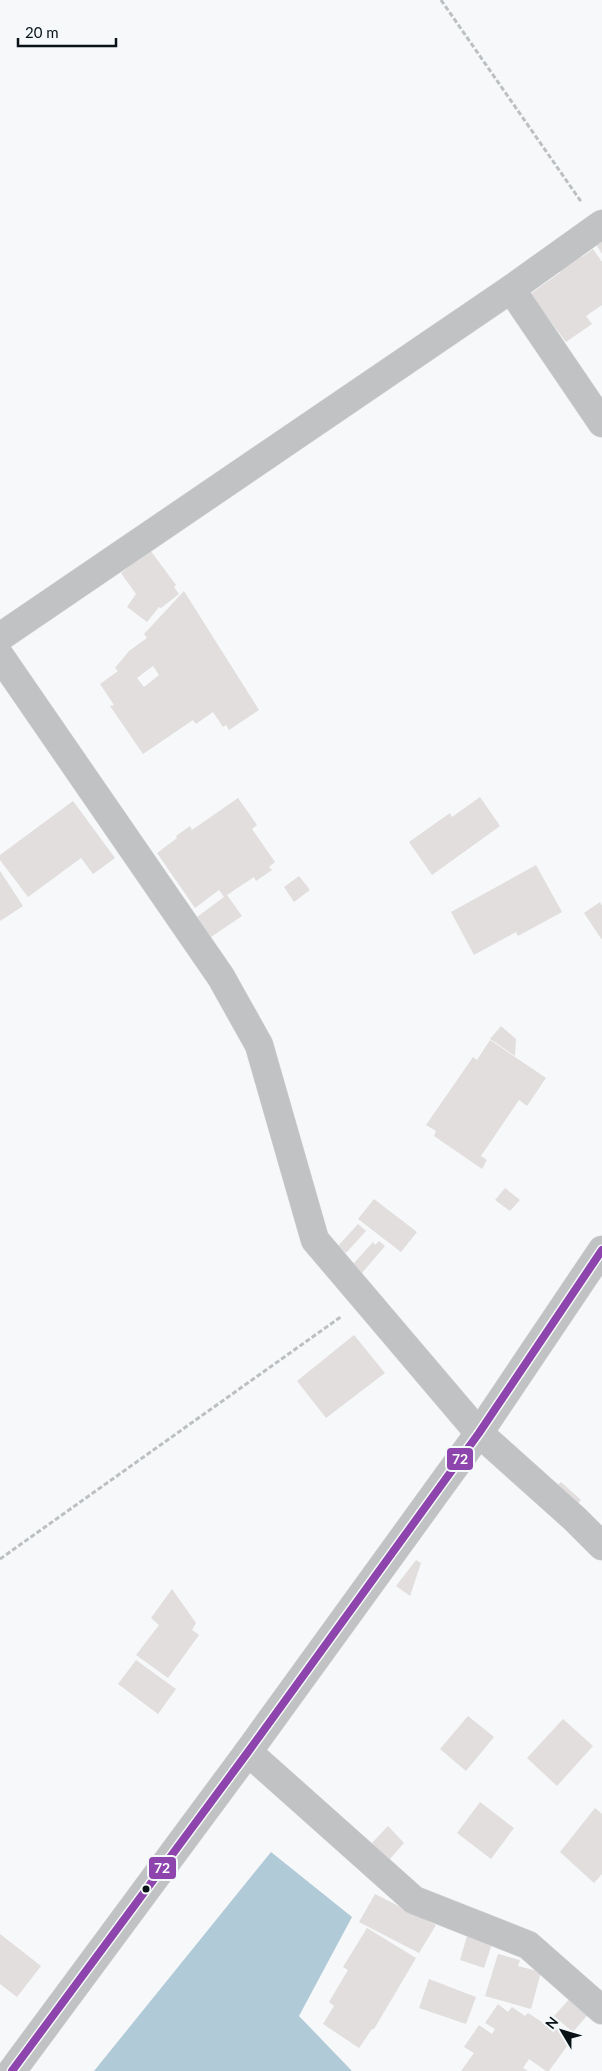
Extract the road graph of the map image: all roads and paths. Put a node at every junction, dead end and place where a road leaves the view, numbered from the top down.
1 (441, 0) edge
2 (600, 225) edge
3 (511, 289) junction
4 (602, 423) edge
5 (0, 637) edge
6 (0, 656) edge
7 (602, 1250) edge
8 (364, 1300) junction
9 (479, 1433) junction
10 (602, 1546) edge
11 (0, 1559) edge
12 (248, 1752) junction
13 (602, 2010) edge
14 (12, 2071) edge

1 - 2 path
2 - 3 street
3 - 4 street
3 - 5 street
6 - 8 street
7 - 9 street
8 - 9 street
8 - 11 path
9 - 10 street
9 - 12 street
12 - 13 street
12 - 14 street

